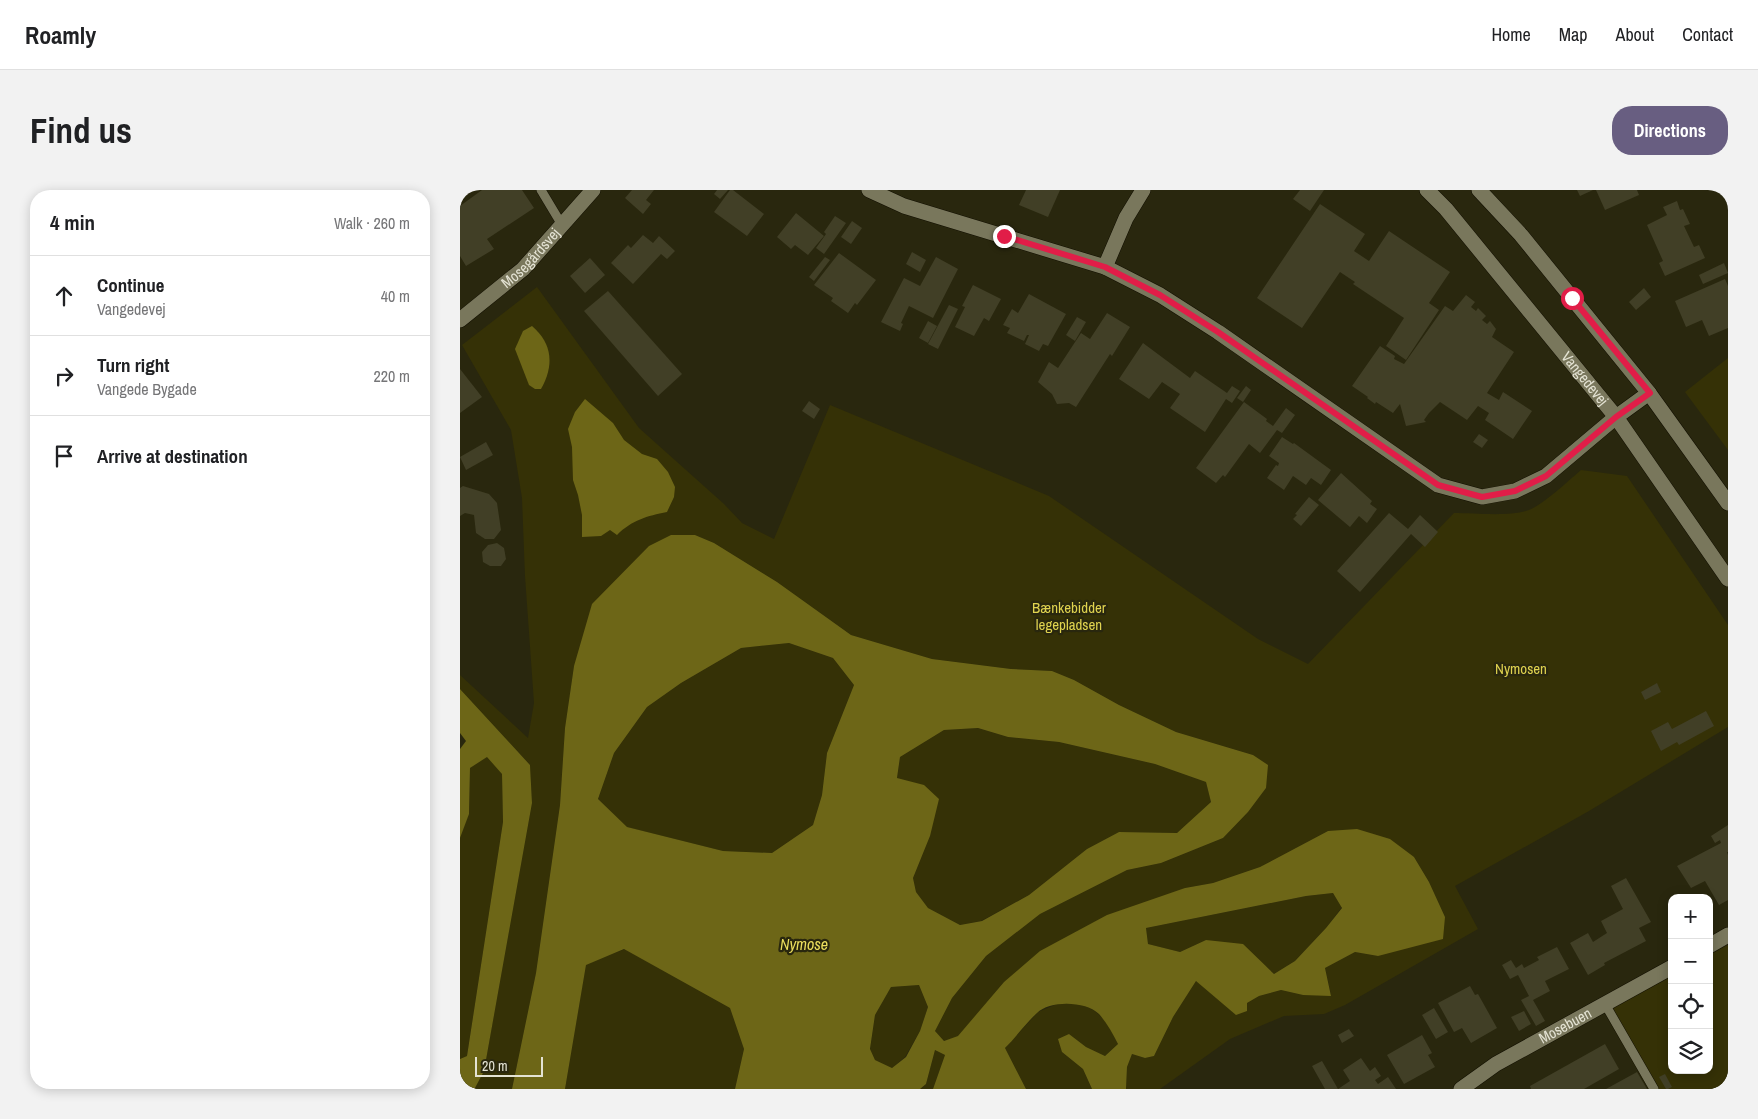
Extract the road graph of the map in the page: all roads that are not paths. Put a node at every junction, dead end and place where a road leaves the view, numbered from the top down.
1 (541, 190) edge
2 (593, 190) edge
3 (869, 190) edge
4 (1143, 190) edge
5 (1427, 190) edge
6 (1480, 190) edge
7 (562, 225) junction
8 (1105, 267) junction
9 (460, 320) edge
10 (1650, 393) junction
11 (1616, 417) junction
12 (1728, 503) edge
13 (1728, 580) edge
14 (1728, 935) edge
15 (1713, 944) edge
16 (1668, 969) edge
17 (1605, 1004) junction
18 (1461, 1089) edge
19 (1654, 1089) edge

1 - 7 lane
2 - 7 street, Mosegårdsvej
3 - 8 street
4 - 8 street
5 - 11 street, Vangedevej
6 - 10 street
7 - 9 street, Mosegårdsvej
8 - 11 street
10 - 11 street
10 - 12 street
11 - 13 street, Vangedevej
14 - 15 street
16 - 17 street, Mosebuen
17 - 18 street, Mosebuen
17 - 19 lane

